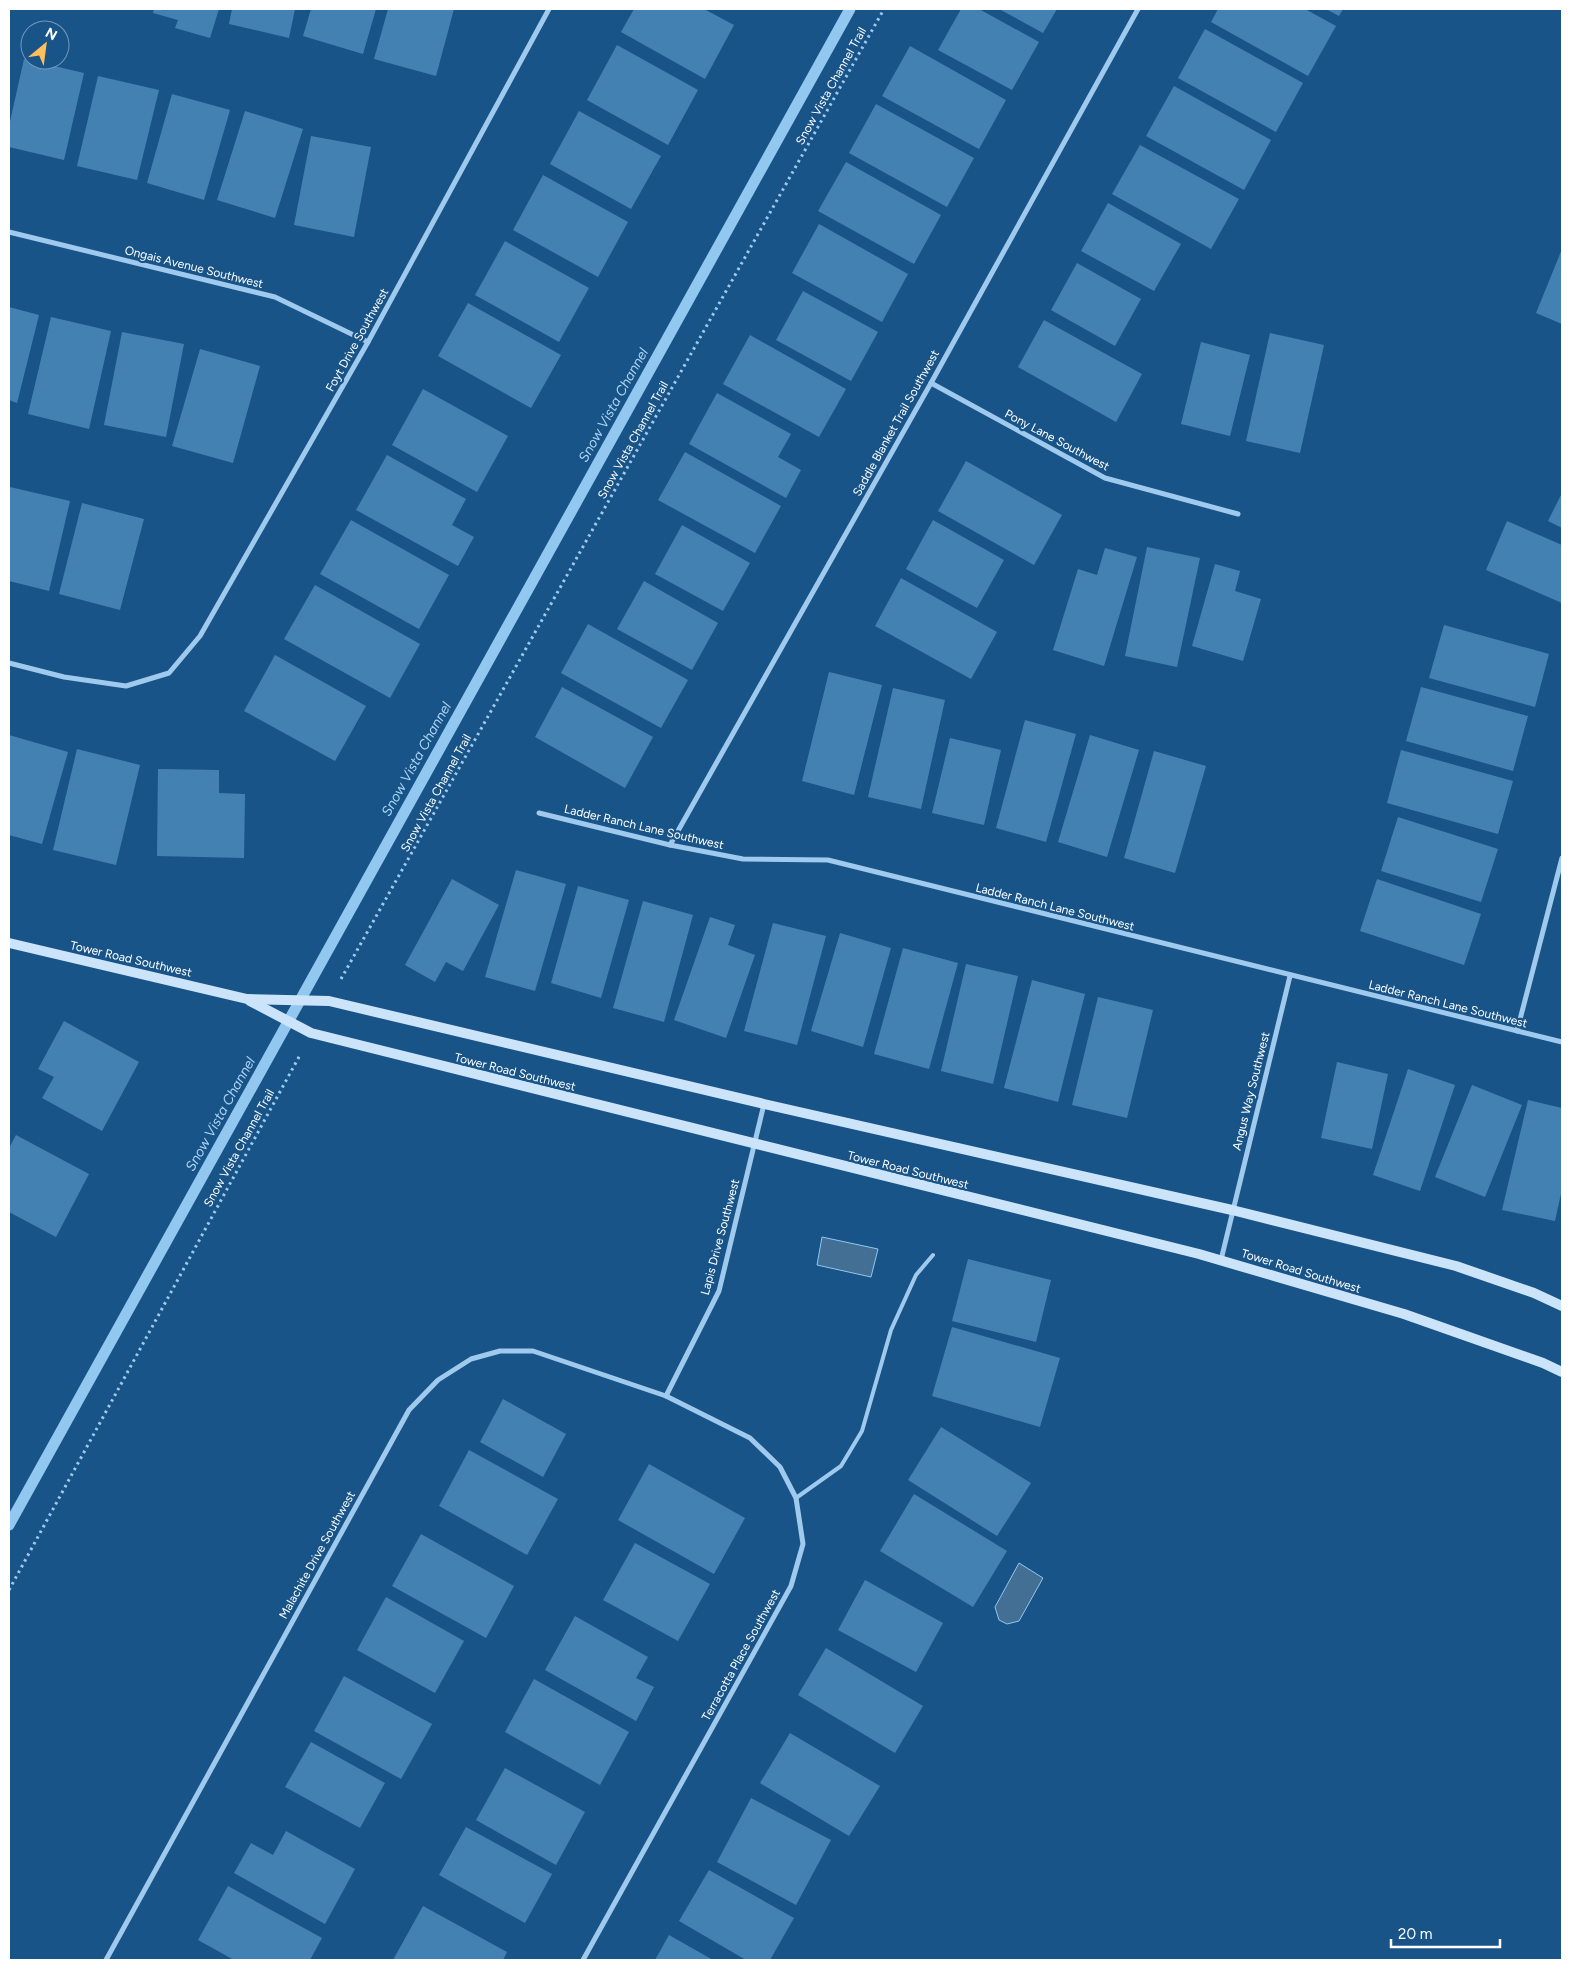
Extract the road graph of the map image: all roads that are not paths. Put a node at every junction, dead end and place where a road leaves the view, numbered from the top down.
1 (549, 9) edge
2 (1138, 9) edge
3 (9, 232) edge
4 (368, 342) junction
5 (931, 382) junction
6 (1238, 514) dead end
7 (9, 664) edge
8 (539, 813) dead end
9 (670, 845) junction
10 (1562, 858) edge
11 (9, 943) edge
12 (1290, 976) junction
13 (247, 999) junction
14 (1517, 1031) junction
15 (1562, 1042) edge
16 (764, 1104) junction
17 (755, 1145) junction
18 (1232, 1210) junction
19 (933, 1255) dead end
20 (1221, 1260) junction
21 (1562, 1306) edge
22 (1562, 1372) edge
23 (666, 1396) junction
24 (796, 1498) junction
25 (106, 1960) edge
26 (583, 1960) edge

1 - 4 street, Foyt Drive Southwest
2 - 5 street, Saddle Blanket Trail Southwest
3 - 4 street, Ongais Avenue Southwest
4 - 7 street, Foyt Drive Southwest
5 - 6 street, Pony Lane Southwest
5 - 9 street, Saddle Blanket Trail Southwest
8 - 9 street, Ladder Ranch Lane Southwest
9 - 12 street, Ladder Ranch Lane Southwest
10 - 14 street
11 - 13 street, Tower Road Southwest
12 - 14 street, Ladder Ranch Lane Southwest
12 - 18 street, Angus Way Southwest
13 - 16 street, Tower Road Southwest
13 - 17 street, Tower Road Southwest
14 - 15 street, Ladder Ranch Lane Southwest
16 - 17 street, Lapis Drive Southwest
16 - 18 street, Tower Road Southwest
17 - 20 street, Tower Road Southwest
17 - 23 street, Lapis Drive Southwest
18 - 20 street, Angus Way Southwest
18 - 21 street, Tower Road Southwest
19 - 24 lane
20 - 22 street, Tower Road Southwest
23 - 24 street, Terracotta Place Southwest
23 - 25 street, Malachite Drive Southwest
24 - 26 street, Terracotta Place Southwest

